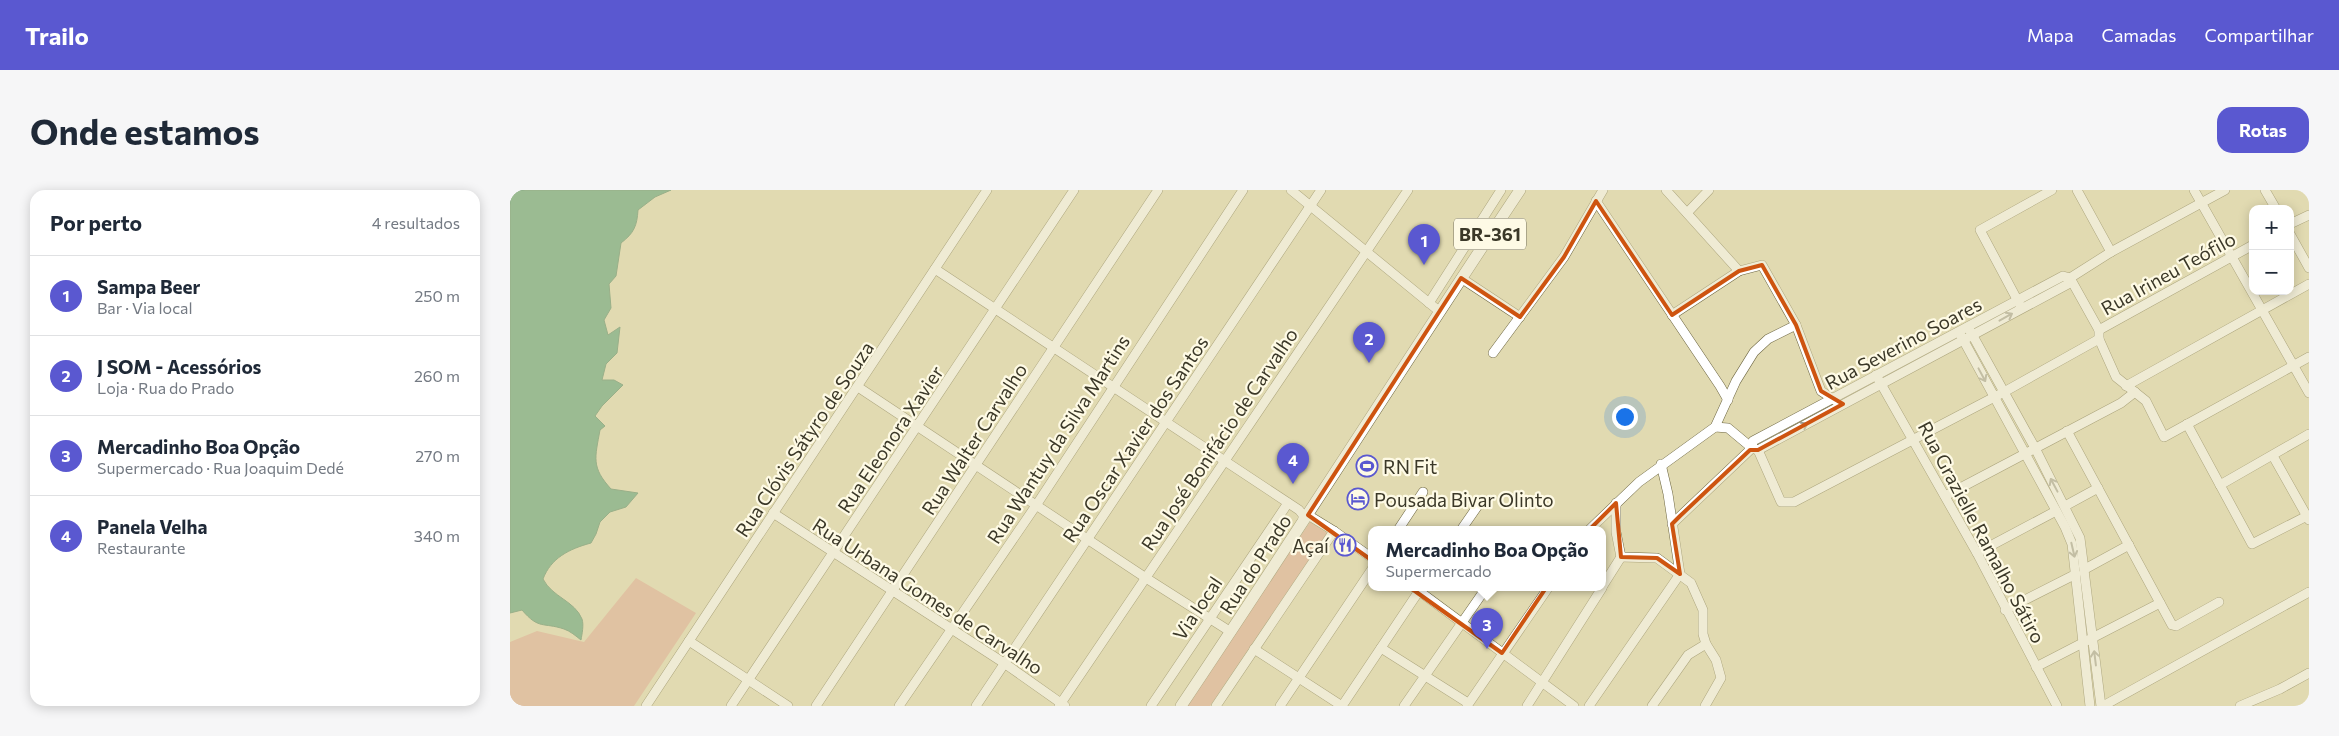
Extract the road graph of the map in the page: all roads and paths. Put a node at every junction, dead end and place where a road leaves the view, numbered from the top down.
1 (987, 190) edge
2 (1074, 190) edge
3 (1158, 190) edge
4 (1243, 190) edge
5 (1291, 190) edge
6 (1321, 190) edge
7 (1408, 190) edge
8 (1501, 190) edge
9 (1520, 190) edge
10 (1603, 190) edge
11 (1666, 190) edge
12 (1709, 190) edge
13 (2052, 190) edge
14 (2077, 190) edge
15 (2194, 190) edge
16 (2225, 190) edge
17 (2265, 190) edge
18 (1596, 201) junction
19 (2202, 203) junction
20 (2274, 205) edge
21 (1311, 206) junction
22 (1687, 213) junction
23 (2309, 215) edge
24 (2294, 222) edge
25 (2294, 241) edge
26 (2249, 247) edge
27 (1365, 250) junction
28 (2111, 252) junction
29 (2232, 257) junction
30 (2309, 268) edge
31 (935, 270) junction
32 (1739, 271) junction
33 (1461, 278) junction
34 (2070, 278) junction
35 (2309, 284) edge
36 (1429, 303) junction
37 (2020, 304) junction
38 (996, 309) junction
39 (2262, 310) junction
40 (1440, 311) junction
41 (1672, 315) junction
42 (1520, 317) junction
43 (1796, 326) junction
44 (1968, 334) junction
45 (2099, 335) junction
46 (1054, 346) junction
47 (1493, 353) dead end
48 (2309, 357) edge
49 (2294, 366) junction
50 (1876, 375) junction
51 (1882, 384) junction
52 (1113, 386) junction
53 (2126, 386) junction
54 (858, 388) junction
55 (2004, 392) junction
56 (2135, 392) junction
57 (2309, 393) edge
58 (1994, 397) junction
59 (1832, 398) junction
60 (1728, 400) junction
61 (1843, 404) junction
62 (1166, 421) junction
63 (2188, 424) junction
64 (919, 426) junction
65 (1715, 427) junction
66 (2067, 431) junction
67 (2309, 434) edge
68 (1914, 440) junction
69 (1754, 446) junction
70 (2035, 448) junction
71 (2026, 453) junction
72 (2273, 456) junction
73 (1224, 460) junction
74 (1661, 464) junction
75 (977, 465) junction
76 (2220, 486) junction
77 (2098, 488) junction
78 (1423, 492) dead end
79 (1945, 496) junction
80 (1288, 503) junction
81 (1616, 503) junction
82 (1037, 504) junction
83 (2065, 506) junction
84 (1478, 507) dead end
85 (2056, 511) junction
86 (774, 514) junction
87 (1306, 514) junction
88 (2308, 518) edge
89 (1672, 524) junction
90 (1401, 526) edge
91 (1464, 526) edge
92 (1593, 526) edge
93 (1334, 531) junction
94 (1088, 538) junction
95 (2129, 545) junction
96 (834, 552) junction
97 (1977, 553) junction
98 (1368, 555) edge
99 (1621, 557) junction
100 (2085, 569) junction
101 (1368, 574) edge
102 (1680, 574) junction
103 (2076, 574) junction
104 (1146, 578) junction
105 (1606, 581) edge
106 (892, 591) junction
107 (1417, 591) edge
108 (1421, 591) edge
109 (1484, 591) edge
110 (1546, 591) edge
111 (1600, 591) edge
112 (2309, 592) edge
113 (2219, 602) dead end
114 (2160, 603) junction
115 (2005, 610) junction
116 (1210, 618) junction
117 (1460, 622) junction
118 (951, 629) junction
119 (1231, 632) junction
120 (2093, 639) junction
121 (689, 641) junction
122 (2084, 643) junction
123 (1706, 644) junction
124 (1381, 648) junction
125 (1254, 649) junction
126 (1502, 653) junction
127 (1004, 663) junction
128 (2036, 667) junction
129 (2309, 673) edge
130 (1424, 676) junction
131 (749, 679) junction
132 (1298, 679) junction
133 (1542, 684) junction
134 (1061, 705) edge
135 (1467, 705) edge
136 (2244, 705) edge
137 (646, 706) edge
138 (731, 706) edge
139 (788, 706) edge
140 (816, 706) edge
141 (899, 706) edge
142 (976, 706) edge
143 (1151, 706) edge
144 (1181, 706) edge
145 (1216, 706) edge
146 (1280, 706) edge
147 (1342, 706) edge
148 (1404, 706) edge
149 (1527, 706) edge
150 (1574, 706) edge
151 (1589, 706) edge
152 (1652, 706) edge
153 (1705, 706) edge
154 (2058, 706) edge
155 (2090, 706) edge
156 (2102, 706) edge

1 - 31 street, Rua Clóvis Sátyro de Souza
2 - 38 street, Rua Eleonora Xavier
3 - 46 street, Rua Walter Carvalho
4 - 52 street, Rua Wantuy da Silva Martins
5 - 21 street
6 - 21 street, Rua Oscar Xavier dos Santos
7 - 27 street, Rua José Bonifácio de Carvalho
8 - 36 street
9 - 33 main road, Rua do Prado / BR-361
10 - 18 street
11 - 22 street
12 - 22 street
13 - 37 street
14 - 28 street
15 - 19 street
16 - 19 street, Rua Severino Soares
17 - 20 street
18 - 41 street
18 - 42 street
19 - 28 street, Rua Severino Soares
19 - 29 street
21 - 27 street
21 - 62 street, Rua Oscar Xavier dos Santos
22 - 32 street
23 - 24 street
25 - 30 street
26 - 29 street, Rua Irineu Teófilo
27 - 36 street
27 - 73 street, Rua José Bonifácio de Carvalho
28 - 34 street, Rua Severino Soares
29 - 39 street
29 - 45 street, Rua Irineu Teófilo
31 - 38 street
31 - 54 street, Rua Clóvis Sátyro de Souza
32 - 41 street
32 - 43 street
33 - 40 main road, Rua do Prado / BR-361
33 - 42 street
34 - 37 street, Rua Severino Soares
34 - 45 street
35 - 39 street
36 - 40 street
37 - 44 street, Rua Severino Soares
38 - 46 street
38 - 64 street, Rua Eleonora Xavier
39 - 49 street
39 - 53 street
40 - 87 main road, Rua do Prado / BR-361
41 - 60 street
42 - 47 street
43 - 59 street
43 - 60 street
44 - 50 street, Rua Severino Soares
44 - 51 street, Rua Severino Soares
44 - 55 street
44 -> 58 street
45 - 53 street
45 - 55 street, Rua Irineu Teófilo
46 - 52 street
46 - 75 street, Rua Walter Carvalho
48 - 49 street
49 - 57 street
49 - 63 street
50 - 51 street, Rua Grazielle Ramalho Sátiro
50 - 59 street, Rua Severino Soares
51 - 61 street, Rua Severino Soares
51 - 68 street, Rua Grazielle Ramalho Sátiro
52 - 62 street
52 - 82 street, Rua Wantuy da Silva Martins
53 - 56 street
54 - 64 street
54 - 86 street, Rua Clóvis Sátyro de Souza
55 - 58 street, Rua Irineu Teófilo
55 - 70 street
56 - 63 street
56 - 66 street
58 - 68 street, Rua Irineu Teófilo
58 - 71 street
59 - 61 street
59 - 69 street, Rua Severino Soares
60 - 65 street
69 -> 61 street, Rua Severino Soares
62 - 73 street
62 - 94 street, Rua Oscar Xavier dos Santos
63 - 76 street
64 - 75 street
64 - 96 street, Rua Eleonora Xavier
65 - 69 street
65 - 74 street
66 - 70 street
66 - 77 street
67 - 72 street
68 - 69 street, Rua Irineu Teófilo
68 - 79 street, Rua Grazielle Ramalho Sátiro
69 - 89 street
70 - 71 street
83 -> 70 street
71 - 79 street
71 - 85 street
72 - 76 street
72 - 88 street
73 - 80 street
73 - 104 street, Rua José Bonifácio de Carvalho
74 - 81 street
74 - 89 street
75 - 82 street
75 - 106 street, Rua Walter Carvalho
76 - 88 street
77 - 83 street
77 - 95 street
78 - 90 street
79 - 97 street, Rua Grazielle Ramalho Sátiro
80 - 87 street
80 - 116 street, Via local
81 - 92 street
81 - 99 street
82 - 94 street
82 - 118 street, Rua Wantuy da Silva Martins
83 - 100 street
84 - 91 street
85 - 97 street
85 -> 103 street
86 - 96 street, Rua Urbana Gomes de Carvalho
86 - 121 street, Rua Clóvis Sátyro de Souza
87 - 93 street
87 - 119 main road, Rua do Prado / BR-361
89 - 102 street
93 - 98 street
93 - 125 street
94 - 104 street
94 - 127 street, Rua Oscar Xavier dos Santos
95 - 100 street
95 - 114 street
96 - 106 street, Rua Urbana Gomes de Carvalho
96 - 131 street, Rua Eleonora Xavier
97 - 115 street, Rua Grazielle Ramalho Sátiro
99 - 102 street
99 - 105 street
100 - 120 street
101 - 132 street
102 - 123 street
102 - 151 street
103 - 115 street
103 - 122 street
104 - 116 street
104 - 134 street, Rua José Bonifácio de Carvalho
106 - 118 street, Rua Urbana Gomes de Carvalho
106 - 140 street, Rua Walter Carvalho
107 - 124 street
108 - 117 street
109 - 117 street
110 - 126 street
111 - 133 street
112 - 156 street
113 - 114 street
114 - 120 street
115 - 128 street, Rua Grazielle Ramalho Sátiro
116 - 119 street
116 - 143 street, Via local
117 - 126 street
117 - 130 street
118 - 127 street, Rua Urbana Gomes de Carvalho
118 - 141 street, Rua Wantuy da Silva Martins
119 - 144 main road, Rua do Prado / BR-361
120 - 122 street
156 -> 120 street
121 - 131 street
121 - 137 street, Rua Clóvis Sátyro de Souza
122 - 128 street
122 - 155 street
123 - 152 street
123 - 153 street
124 - 130 street
124 - 147 street
125 - 132 street
125 - 145 street
126 - 133 street
126 - 135 street
127 - 134 street, Rua Urbana Gomes de Carvalho
127 - 142 street, Rua Oscar Xavier dos Santos
128 - 154 street, Rua Grazielle Ramalho Sátiro
129 - 136 street
130 - 135 street
130 - 148 street
131 - 138 street, Rua Eleonora Xavier
131 - 139 street
132 - 146 street
132 - 147 street
133 - 149 street
133 - 150 street

